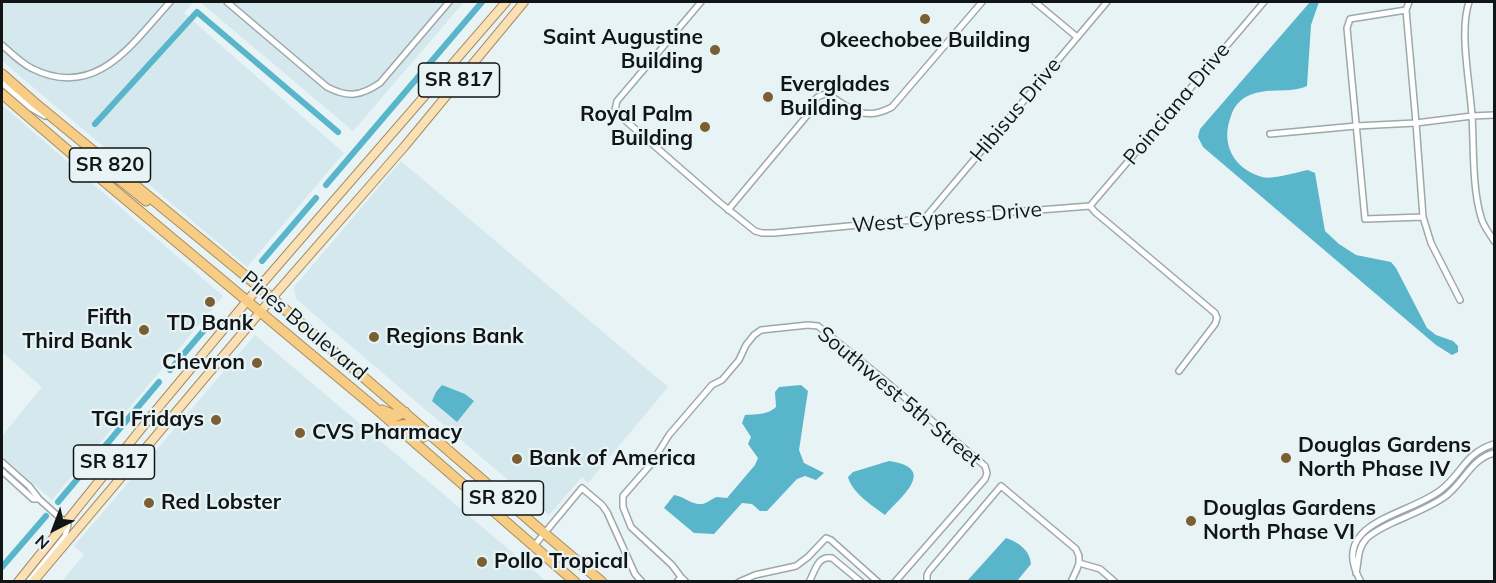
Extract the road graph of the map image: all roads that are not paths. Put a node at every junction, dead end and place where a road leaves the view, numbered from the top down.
1 (170, 2) edge
2 (227, 2) edge
3 (449, 2) edge
4 (506, 2) edge
5 (524, 2) edge
6 (701, 2) edge
7 (982, 2) edge
8 (1035, 2) edge
9 (1107, 2) edge
10 (1264, 2) edge
11 (1409, 2) edge
12 (1469, 2) edge
13 (1406, 10) junction
14 (1077, 37) junction
15 (2, 45) edge
16 (2, 74) edge
17 (2, 83) edge
18 (2, 94) edge
19 (1494, 115) edge
20 (1472, 116) junction
21 (1416, 123) junction
22 (60, 124) junction
23 (1356, 126) junction
24 (46, 132) junction
25 (1270, 134) dead end
26 (111, 165) junction
27 (99, 178) junction
28 (1090, 206) junction
29 (164, 209) junction
30 (728, 210) junction
31 (1423, 217) junction
32 (924, 219) junction
33 (1494, 241) edge
34 (259, 287) junction
35 (272, 298) junction
36 (1460, 300) dead end
37 (247, 301) junction
38 (260, 311) junction
39 (1179, 371) dead end
40 (374, 407) junction
41 (405, 412) junction
42 (397, 427) junction
43 (1494, 444) edge
44 (1479, 451) junction
45 (1494, 453) edge
46 (1483, 457) junction
47 (2, 462) edge
48 (463, 462) junction
49 (2, 471) edge
50 (1430, 497) junction
51 (39, 499) junction
52 (1433, 504) junction
53 (66, 522) junction
54 (544, 533) junction
55 (533, 546) junction
56 (1357, 546) junction
57 (1079, 563) junction
58 (681, 580) edge
59 (18, 582) edge
60 (28, 582) edge
61 (33, 582) edge
62 (575, 582) edge
63 (602, 582) edge
64 (642, 582) edge
65 (739, 582) edge
66 (809, 582) edge
67 (861, 582) edge
68 (878, 582) edge
69 (895, 582) edge
70 (927, 582) edge
71 (1071, 582) edge
72 (1115, 582) edge
73 (1360, 582) edge

1 - 15 street
2 - 3 street
4 - 34 main road, SR 817
5 - 35 main road, SR 817
6 - 30 street, West Cypress Drive
7 - 30 street
8 - 14 street
9 - 14 street, Hibisus Drive
10 - 28 street, Poinciana Drive
11 - 13 street
12 - 20 street
13 - 21 street
13 - 23 street
14 - 32 street, Hibisus Drive
16 - 22 highway, Pines Boulevard / SR 820
17 - 22 street
18 - 24 highway, Pines Boulevard / SR 820
19 - 20 street
20 - 21 street
20 - 33 street
21 - 23 street
21 - 31 street
22 - 26 highway, Pines Boulevard / SR 820
23 - 25 street
23 - 31 street
24 - 26 highway
24 - 27 highway, Pines Boulevard / SR 820
26 - 29 highway, Pines Boulevard / SR 820
27 - 29 highway
27 - 37 highway, Pines Boulevard / SR 820
28 - 32 street, West Cypress Drive
28 - 39 street
29 - 34 highway, Pines Boulevard / SR 820
30 - 32 street, West Cypress Drive
31 - 36 street
34 - 35 highway, Pines Boulevard / SR 820
34 - 37 main road, SR 817
35 - 38 main road, SR 817
35 - 41 highway, Pines Boulevard / SR 820
37 - 38 highway, Pines Boulevard / SR 820
37 - 53 main road, SR 817
38 - 40 highway, Pines Boulevard / SR 820
38 - 61 main road, SR 817
40 - 41 highway
40 - 42 highway, Pines Boulevard / SR 820
41 - 48 highway, Pines Boulevard / SR 820
42 - 48 highway
42 - 55 highway, Pines Boulevard / SR 820
43 - 44 street
44 - 46 street
44 - 50 street
45 - 46 street
46 - 52 street
47 - 51 street
48 - 54 highway, Pines Boulevard / SR 820
49 - 51 street
50 - 52 street
50 - 56 street
51 - 53 street
52 - 56 street
53 - 59 main road, SR 817
53 - 60 street
54 - 55 street
54 - 63 highway, Pines Boulevard / SR 820
54 - 64 street
55 - 62 highway, Pines Boulevard / SR 820
56 - 73 street
57 - 70 street
57 - 71 street
57 - 72 street
58 - 69 street, Southwest 5th Street
65 - 68 street
66 - 67 street

